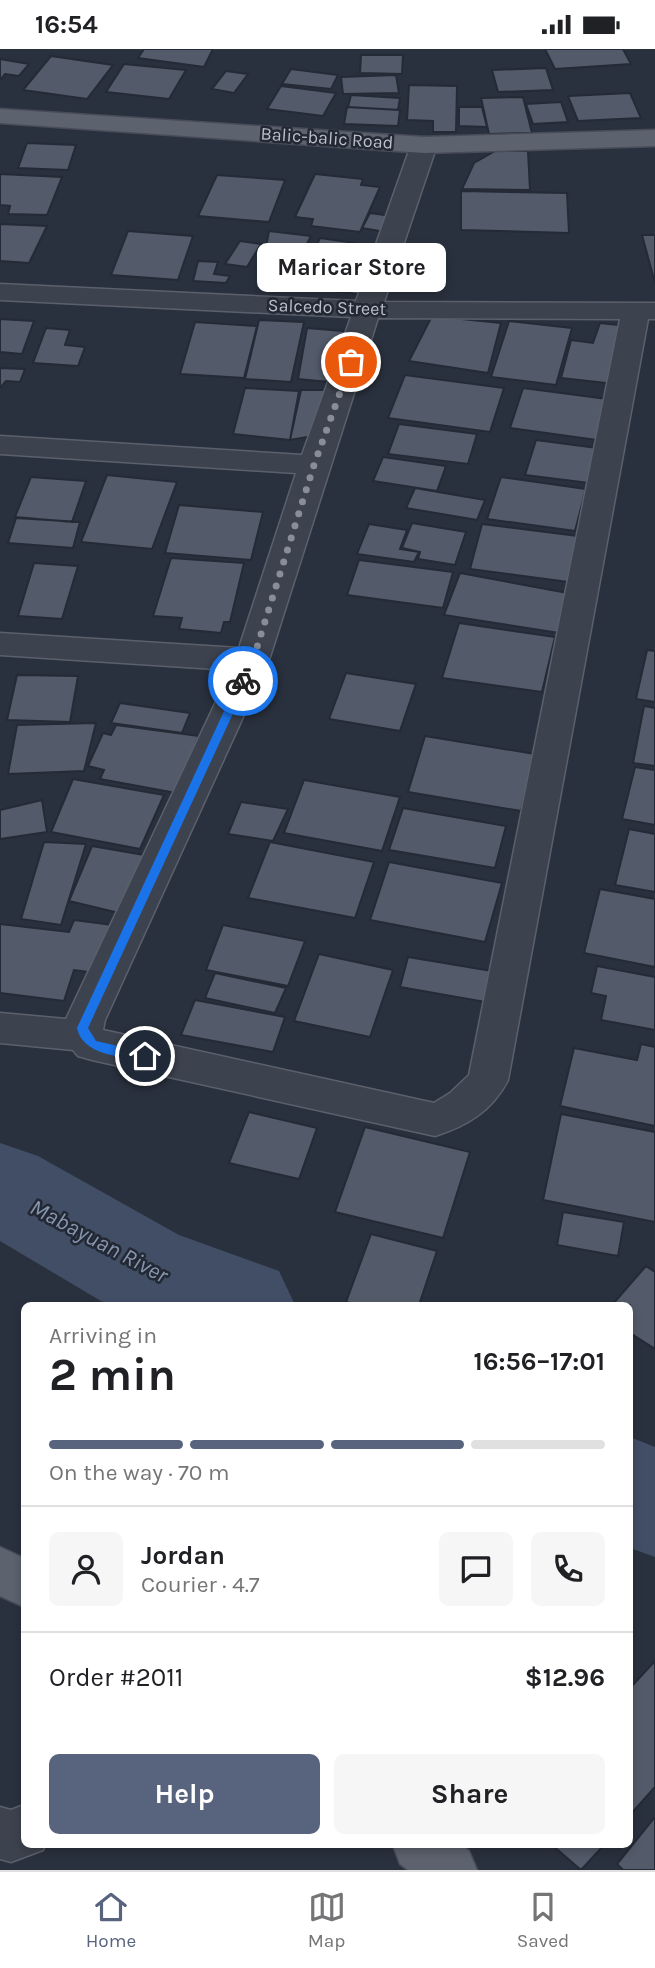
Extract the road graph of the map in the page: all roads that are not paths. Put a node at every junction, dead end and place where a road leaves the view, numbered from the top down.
1 (0, 116) edge
2 (655, 138) edge
3 (424, 145) junction
4 (0, 292) edge
5 (370, 310) junction
6 (645, 311) edge
7 (0, 445) edge
8 (314, 465) junction
9 (0, 644) edge
10 (253, 660) junction
11 (0, 1028) edge
12 (84, 1036) junction
13 (0, 1570) edge
14 (21, 1582) edge
15 (0, 1833) edge
16 (21, 1833) edge
17 (422, 1848) edge
18 (450, 1870) edge

1 - 3 main road, Balic-balic Road
2 - 3 main road, Balic-balic Road
3 - 5 street
4 - 5 street, Salcedo Street
5 - 6 street, Salcedo Street
5 - 8 street
6 - 12 street
7 - 8 street
8 - 10 street
9 - 10 street
10 - 12 street
11 - 12 street
13 - 14 main road
15 - 16 street
17 - 18 main road

